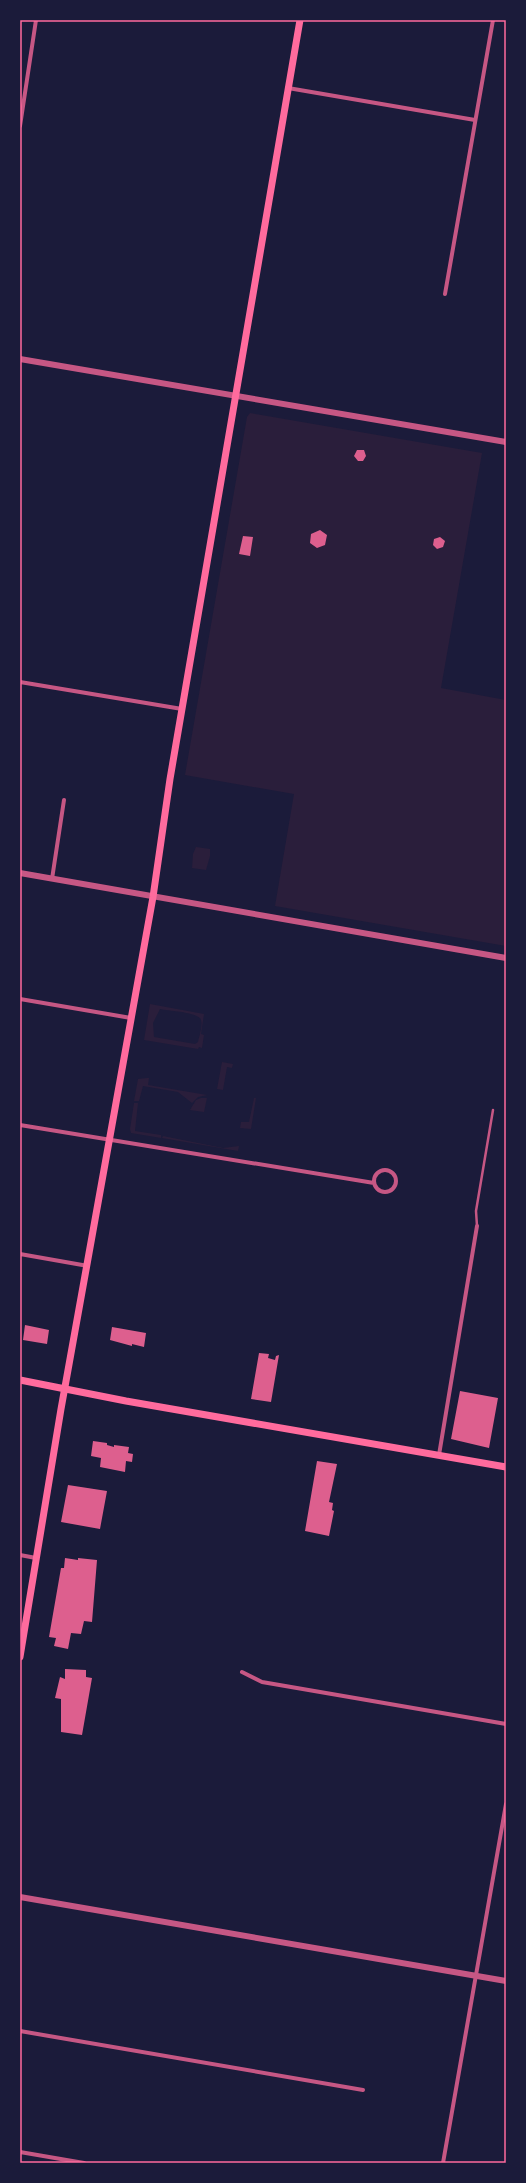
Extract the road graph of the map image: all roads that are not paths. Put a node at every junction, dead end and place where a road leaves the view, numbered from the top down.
1 (36, 20) edge
2 (300, 20) edge
3 (493, 20) edge
4 (288, 88) junction
5 (475, 120) junction
6 (20, 126) edge
7 (445, 294) dead end
8 (20, 360) edge
9 (237, 396) junction
10 (506, 442) edge
11 (20, 682) edge
12 (182, 709) junction
13 (64, 800) dead end
14 (20, 873) edge
15 (52, 879) junction
16 (153, 897) junction
17 (506, 958) edge
18 (20, 999) edge
19 (131, 1018) junction
20 (493, 1110) dead end
21 (20, 1125) edge
22 (110, 1140) junction
23 (374, 1183) junction
24 (477, 1226) joint
25 (20, 1254) edge
26 (88, 1266) junction
27 (20, 1380) edge
28 (65, 1389) junction
29 (439, 1455) junction
30 (506, 1467) edge
31 (20, 1556) edge
32 (36, 1558) junction
33 (20, 1657) edge
34 (242, 1672) dead end
35 (506, 1724) edge
36 (506, 1804) edge
37 (20, 1897) edge
38 (476, 1976) junction
39 (506, 1981) edge
40 (20, 2031) edge
41 (363, 2090) dead end
42 (20, 2152) edge
43 (84, 2163) edge
44 (443, 2163) edge

1 - 6 street
2 - 4 main road
3 - 5 street
4 - 5 street
4 - 9 main road
5 - 7 street
8 - 9 street
9 - 10 street
9 - 12 main road
11 - 12 street
12 - 16 main road
13 - 15 street
14 - 15 street
15 - 16 street
16 - 17 street
16 - 19 main road
18 - 19 street
19 - 22 main road
20 - 24 lane
21 - 22 street
22 - 23 street
22 - 26 main road
23 - 23 street
24 - 29 street
25 - 26 street
26 - 28 main road
27 - 28 main road
28 - 29 main road
28 - 32 main road
29 - 30 main road
31 - 32 street
32 - 33 main road
34 - 35 street
36 - 38 street
37 - 38 street
38 - 39 street
38 - 44 street
40 - 41 street
42 - 43 street

